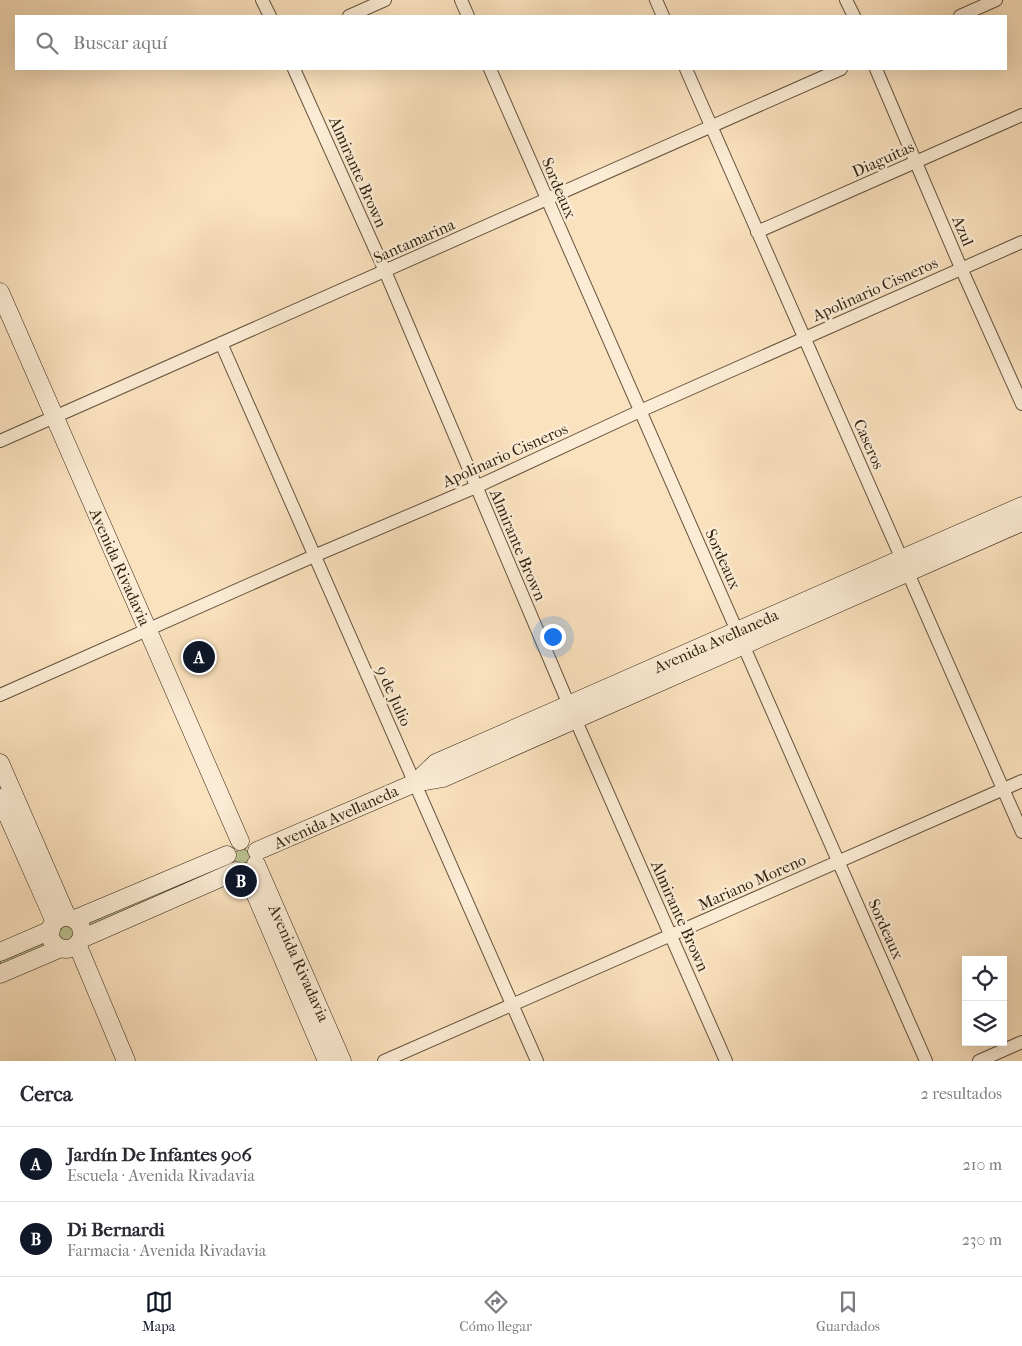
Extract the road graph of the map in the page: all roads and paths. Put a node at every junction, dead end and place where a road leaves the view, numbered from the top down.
1 (262, 0) edge
2 (385, 0) edge
3 (461, 0) edge
4 (656, 0) edge
5 (846, 0) edge
6 (996, 0) edge
7 (270, 15) edge
8 (351, 15) edge
9 (468, 15) edge
10 (663, 15) edge
11 (854, 15) edge
12 (962, 15) edge
13 (294, 70) edge
14 (490, 70) edge
15 (686, 70) edge
16 (839, 70) edge
17 (876, 70) edge
18 (1022, 115) edge
19 (711, 126) junction
20 (916, 162) junction
21 (547, 200) junction
22 (757, 232) junction
23 (1022, 242) edge
24 (962, 268) junction
25 (385, 271) junction
26 (0, 292) edge
27 (0, 320) edge
28 (804, 338) junction
29 (220, 343) junction
30 (1022, 404) edge
31 (640, 411) junction
32 (49, 418) junction
33 (0, 440) edge
34 (476, 488) junction
35 (1022, 506) edge
36 (1022, 522) edge
37 (314, 556) junction
38 (905, 566) junction
39 (143, 631) junction
40 (740, 638) junction
41 (0, 695) edge
42 (572, 712) junction
43 (0, 763) edge
44 (1022, 781) edge
45 (414, 782) junction
46 (1003, 789) junction
47 (3, 790) edge
48 (1022, 832) edge
49 (232, 847) junction
50 (838, 862) junction
51 (249, 865) junction
52 (62, 922) junction
53 (670, 935) junction
54 (71, 945) junction
55 (0, 952) edge
56 (0, 974) edge
57 (513, 1005) junction
58 (1022, 1042) edge
59 (115, 1061) edge
60 (126, 1061) edge
61 (327, 1061) edge
62 (342, 1061) edge
63 (384, 1061) edge
64 (538, 1061) edge
65 (726, 1061) edge
66 (926, 1061) edge
67 (979, 1061) edge

1 - 7 street
2 - 8 street
3 - 9 street
4 - 10 street
5 - 11 street
6 - 12 street
13 - 25 street, Almirante Brown
14 - 21 street, Sordeaux
15 - 19 street, Caseros
16 - 19 street, Santamarina
17 - 20 street, Azul
18 - 20 street, Diaguitas
19 - 21 street, Santamarina
19 - 22 street, Caseros
20 - 22 street, Diaguitas
20 - 24 street, Azul
21 - 25 street, Santamarina
21 - 31 street, Sordeaux
22 - 28 street, Caseros
23 - 24 street, Apolinario Cisneros
24 - 28 street, Apolinario Cisneros
24 - 30 street, Azul
25 - 29 street, Santamarina
25 - 34 street, Almirante Brown
26 - 32 main road, Avenida Rivadavia
27 - 32 main road, Avenida Rivadavia
28 - 31 street, Apolinario Cisneros
28 - 38 street, Caseros
29 - 32 street, Santamarina
29 - 37 street, 9 de Julio
31 - 34 street, Apolinario Cisneros
31 - 40 street, Sordeaux
32 - 33 street, Santamarina
32 - 39 main road, Avenida Rivadavia
34 - 37 street, Apolinario Cisneros
34 - 42 street, Almirante Brown
35 - 38 main road, Avenida Avellaneda
36 - 38 main road, Avenida Avellaneda
37 - 39 street, Apolinario Cisneros
37 - 45 street, 9 de Julio
38 - 40 main road, Avenida Avellaneda
38 - 46 street, Caseros
39 - 41 street, Apolinario Cisneros
39 - 49 main road, Avenida Rivadavia
40 - 42 main road, Avenida Avellaneda
40 - 50 street, Sordeaux
42 - 45 main road, Avenida Avellaneda
42 - 53 street, Almirante Brown
43 - 47 main road
44 - 46 street, Mariano Moreno
45 - 51 main road, Avenida Avellaneda
45 - 57 street, 9 de Julio
46 - 48 street, Caseros
46 - 50 street, Mariano Moreno
47 - 52 main road
49 - 51 main road, Avenida Rivadavia
49 - 51 main road
49 - 52 main road
50 - 53 street, Mariano Moreno
50 - 66 street, Sordeaux
51 - 54 main road, Avenida Avellaneda
51 - 61 main road, Avenida Rivadavia
51 - 62 main road, Avenida Rivadavia
52 - 54 main road
52 - 54 main road
52 - 55 main road
53 - 57 street, Mariano Moreno
53 - 65 street, Almirante Brown
54 - 56 main road, Avenida Avellaneda
54 - 59 main road
54 - 60 main road
57 - 63 street, Mariano Moreno
57 - 64 street, 9 de Julio
58 - 67 street

